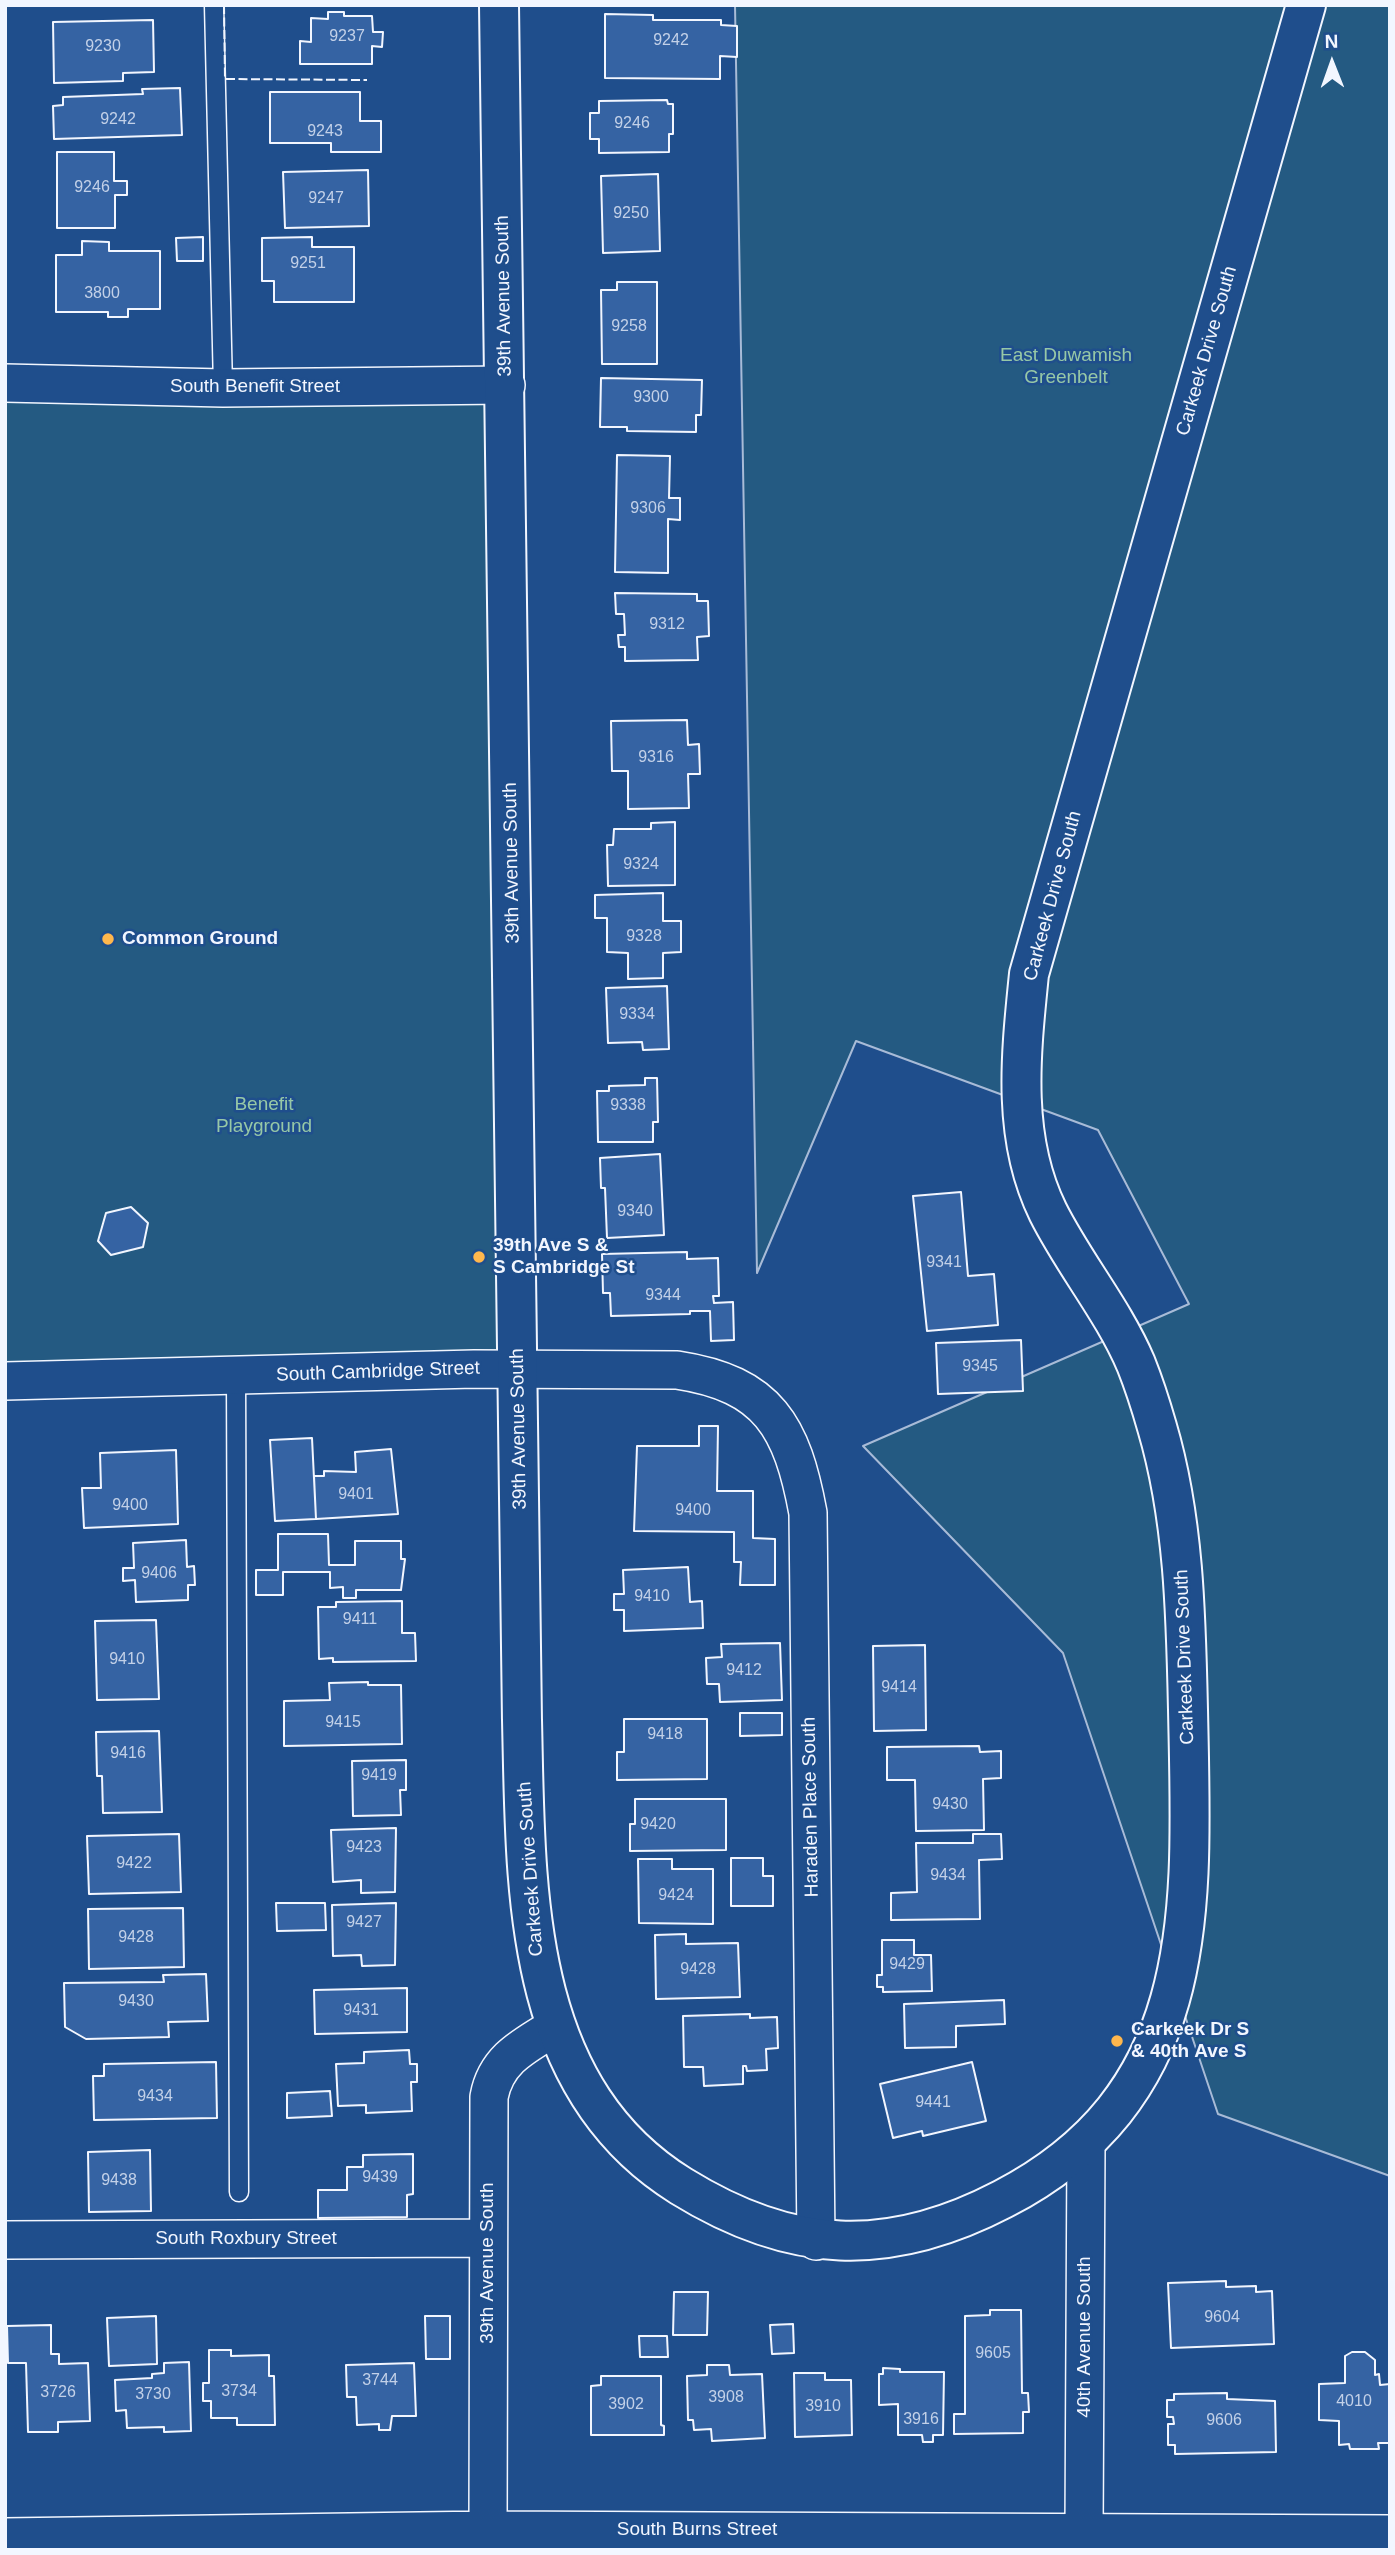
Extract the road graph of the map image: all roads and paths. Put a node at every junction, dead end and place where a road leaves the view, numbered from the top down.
1 (215, 5) edge
2 (499, 5) edge
3 (1306, 5) edge
4 (5, 383) edge
5 (506, 385) junction
6 (223, 388) junction
7 (519, 1368) junction
8 (236, 1376) junction
9 (5, 1381) edge
10 (746, 1392) joint
11 (522, 1720) joint
12 (555, 2027) junction
13 (1086, 2144) junction
14 (239, 2192) dead end
15 (487, 2238) junction
16 (5, 2240) edge
17 (816, 2241) junction
18 (488, 2530) junction
19 (1084, 2531) junction
20 (1390, 2534) edge
21 (5, 2537) edge
22 (131, 2543) edge

1 - 6 lane
2 - 5 main road, 39th Avenue South
3 - 13 main road, Carkeek Drive South
4 - 6 street, South Benefit Street
5 - 6 street, South Benefit Street
5 - 7 main road, 39th Avenue South
7 - 8 street, South Cambridge Street
7 - 10 street, South Cambridge Street
7 - 11 main road, 39th Avenue South
8 - 9 street, South Cambridge Street
8 - 14 lane
10 - 17 street, Haraden Place South
11 - 12 main road, Carkeek Drive South
12 - 15 street, 39th Avenue South
12 - 17 main road, Carkeek Drive South
13 - 17 main road, Carkeek Drive South
13 - 19 street, 40th Avenue South
15 - 16 street, South Roxbury Street
15 - 18 street, 39th Avenue South
18 - 19 street, South Burns Street
18 - 22 street, South Burns Street
19 - 20 street, South Burns Street
21 - 22 street, South Burns Street

